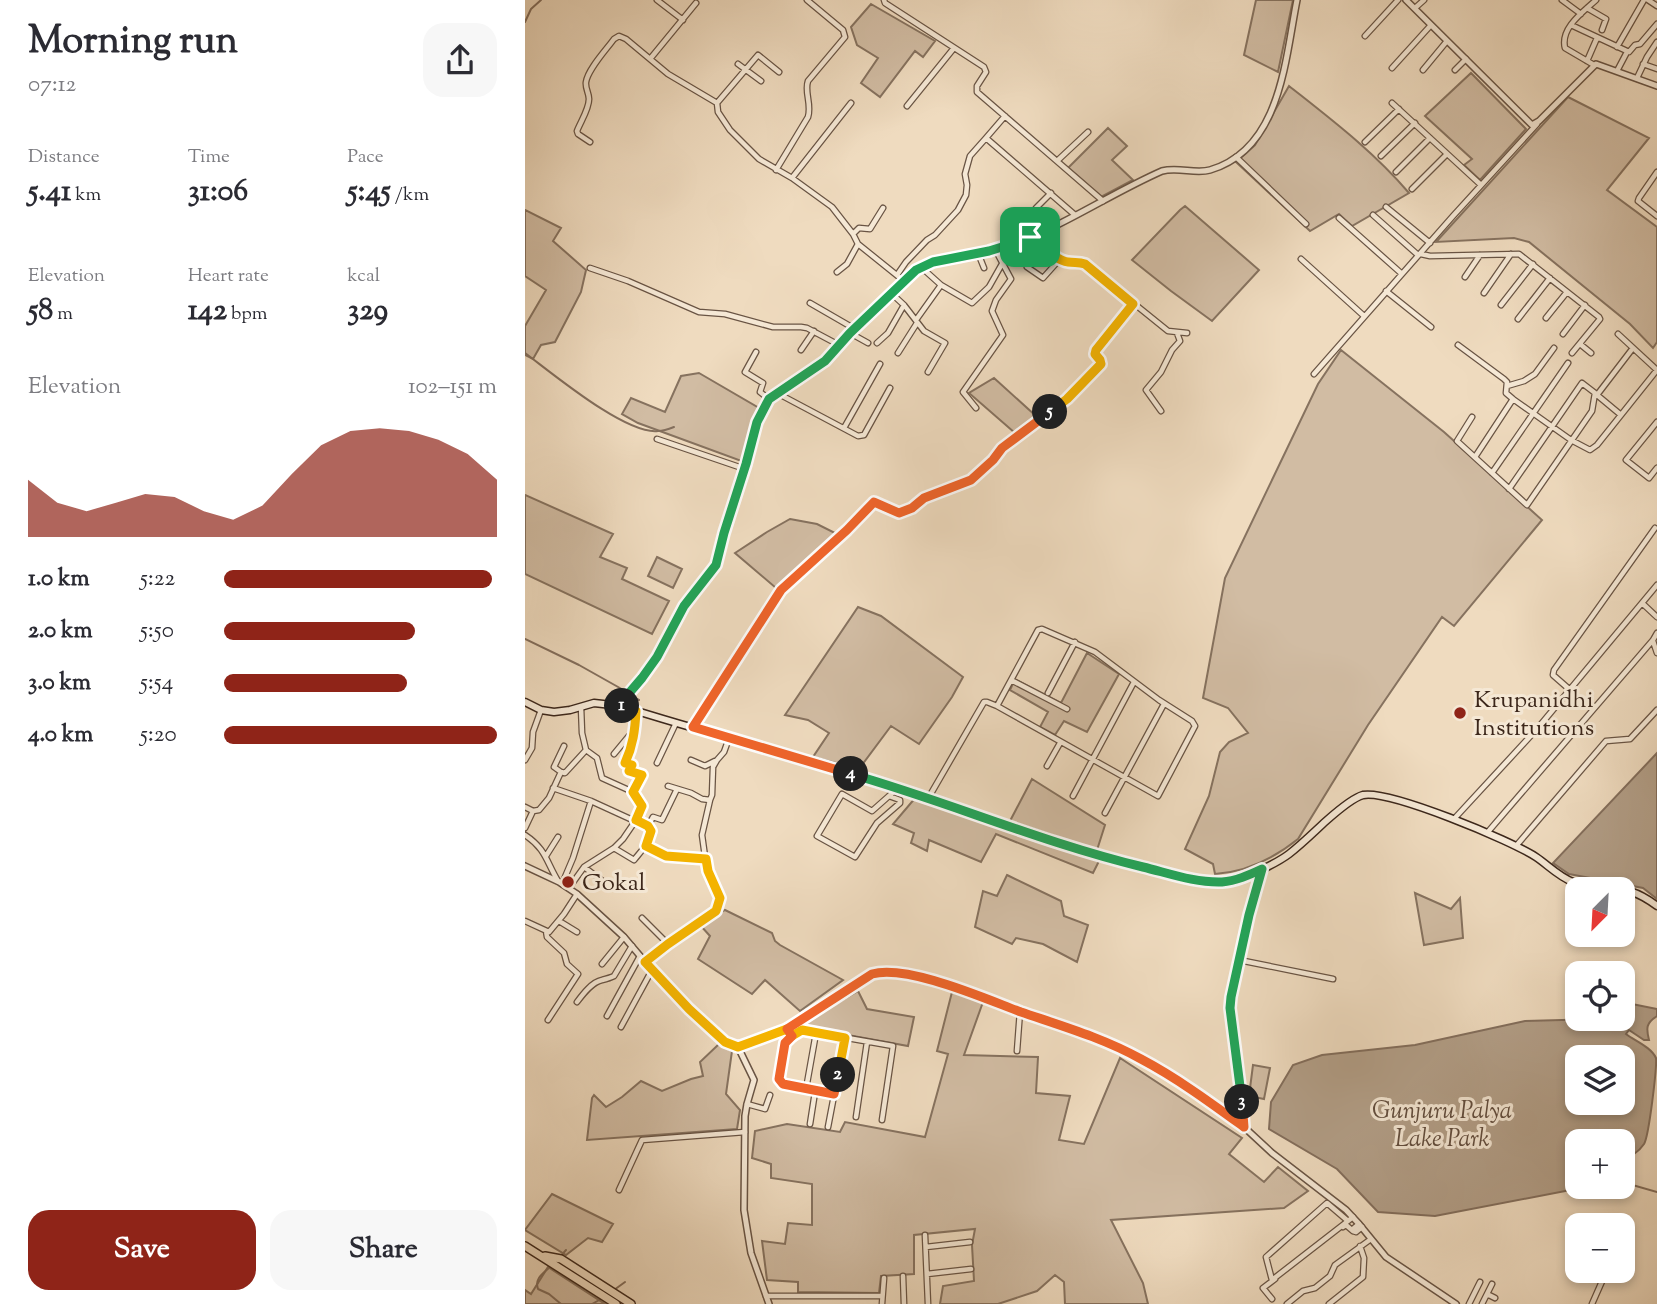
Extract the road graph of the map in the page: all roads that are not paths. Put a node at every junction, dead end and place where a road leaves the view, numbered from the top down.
1 (657, 0) edge
2 (807, 0) edge
3 (884, 0) edge
4 (1297, 0) edge
5 (1398, 0) edge
6 (1406, 0) edge
7 (1424, 0) edge
8 (1562, 0) edge
9 (1596, 0) edge
10 (1651, 2) edge
11 (696, 4) dead end
12 (1415, 8) junction
13 (1587, 8) junction
14 (1581, 14) junction
15 (683, 20) junction
16 (1571, 24) junction
17 (1657, 24) edge
18 (1431, 25) junction
19 (1602, 30) dead end
20 (1365, 36) dead end
21 (1597, 38) junction
22 (1447, 41) junction
23 (1657, 42) edge
24 (1617, 47) junction
25 (954, 48) junction
26 (1627, 52) junction
27 (650, 59) junction
28 (1466, 59) junction
29 (1587, 61) junction
30 (738, 64) dead end
31 (1643, 64) junction
32 (1594, 65) junction
33 (1392, 68) dead end
34 (745, 69) junction
35 (1657, 69) edge
36 (1423, 70) dead end
37 (1455, 70) dead end
38 (1617, 71) junction
39 (779, 72) dead end
40 (1637, 78) junction
41 (761, 80) dead end
42 (1657, 86) edge
43 (717, 103) junction
44 (851, 103) dead end
45 (1392, 103) dead end
46 (907, 106) dead end
47 (1399, 109) junction
48 (1005, 116) junction
49 (1539, 121) junction
50 (1415, 124) junction
51 (1088, 132) dead end
52 (986, 138) junction
53 (1430, 138) junction
54 (590, 142) dead end
55 (1365, 142) dead end
56 (1447, 154) junction
57 (1381, 156) dead end
58 (1235, 157) junction
59 (1057, 161) junction
60 (776, 170) junction
61 (1396, 172) dead end
62 (1657, 172) edge
63 (792, 178) junction
64 (1481, 185) junction
65 (1412, 189) dead end
66 (1051, 193) junction
67 (1104, 201) junction
68 (1386, 207) dead end
69 (883, 208) dead end
70 (1036, 208) dead end
71 (1075, 215) junction
72 (1373, 215) dead end
73 (1657, 216) edge
74 (1339, 218) dead end
75 (1306, 224) dead end
76 (1352, 229) junction
77 (853, 234) junction
78 (1347, 235) dead end
79 (1030, 237) junction
80 (1430, 243) junction
81 (858, 244) junction
82 (995, 249) junction
83 (978, 253) junction
84 (1481, 254) junction
85 (1511, 254) junction
86 (1419, 255) junction
87 (1061, 259) junction
88 (1301, 259) dead end
89 (906, 262) junction
90 (1003, 263) junction
91 (1533, 264) junction
92 (1027, 267) dead end
93 (590, 268) dead end
94 (919, 268) junction
95 (984, 268) dead end
96 (837, 272) dead end
97 (1402, 274) junction
98 (897, 275) junction
99 (1465, 277) dead end
100 (1550, 278) junction
101 (904, 281) junction
102 (941, 285) junction
103 (1385, 291) junction
104 (1567, 292) junction
105 (891, 293) junction
106 (1484, 293) dead end
107 (810, 303) dead end
108 (1133, 304) junction
109 (1501, 304) dead end
110 (904, 305) junction
111 (1585, 305) junction
112 (1364, 316) junction
113 (1546, 318) dead end
114 (1518, 319) dead end
115 (917, 321) junction
116 (1431, 327) dead end
117 (814, 331) junction
118 (853, 331) junction
119 (1177, 332) junction
120 (1187, 333) dead end
121 (1563, 334) dead end
122 (1618, 334) dead end
123 (868, 343) dead end
124 (877, 343) dead end
125 (1580, 344) junction
126 (839, 345) junction
127 (1458, 345) dead end
128 (1554, 348) dead end
129 (1633, 348) junction
130 (801, 350) dead end
131 (756, 352) dead end
132 (1572, 353) dead end
133 (1591, 353) dead end
134 (898, 354) dead end
135 (1568, 363) dead end
136 (880, 364) dead end
137 (1657, 370) edge
138 (928, 372) dead end
139 (1314, 374) dead end
140 (1507, 386) junction
141 (890, 388) dead end
142 (777, 393) junction
143 (1596, 394) junction
144 (769, 399) junction
145 (1513, 399) junction
146 (976, 408) dead end
147 (1161, 411) dead end
148 (1533, 413) junction
149 (1621, 415) junction
150 (1472, 417) dead end
151 (1657, 422) edge
152 (1552, 426) junction
153 (844, 428) junction
154 (657, 439) dead end
155 (1571, 440) junction
156 (1475, 457) junction
157 (1657, 468) edge
158 (745, 469) junction
159 (1492, 473) junction
160 (1509, 489) junction
161 (1655, 527) dead end
162 (1657, 585) edge
163 (1641, 603) junction
164 (1657, 617) edge
165 (1657, 634) edge
166 (1653, 640) junction
167 (1075, 642) junction
168 (1657, 653) edge
169 (1011, 680) junction
170 (1134, 682) junction
171 (1569, 688) junction
172 (1048, 693) dead end
173 (525, 702) edge
174 (1164, 704) junction
175 (581, 706) junction
176 (618, 706) junction
177 (997, 706) junction
178 (1067, 709) dead end
179 (541, 710) junction
180 (1657, 710) edge
181 (636, 711) junction
182 (676, 723) junction
183 (693, 727) junction
184 (634, 730) junction
185 (729, 738) junction
186 (1060, 743) junction
187 (563, 746) dead end
188 (586, 750) junction
189 (614, 754) dead end
190 (525, 760) edge
191 (691, 760) dead end
192 (717, 760) junction
193 (1093, 760) junction
194 (657, 763) dead end
195 (1047, 766) dead end
196 (561, 772) junction
197 (1125, 778) junction
198 (668, 786) dead end
199 (553, 788) junction
200 (901, 788) junction
201 (677, 789) junction
202 (633, 792) junction
203 (889, 796) junction
204 (1073, 796) dead end
205 (895, 798) junction
206 (929, 798) junction
207 (710, 800) junction
208 (591, 801) junction
209 (525, 807) edge
210 (533, 811) junction
211 (872, 811) junction
212 (1105, 813) dead end
213 (882, 819) junction
214 (636, 820) junction
215 (1454, 820) junction
216 (648, 826) junction
217 (525, 828) edge
218 (1487, 834) junction
219 (525, 835) edge
220 (558, 837) dead end
221 (646, 846) junction
222 (1516, 846) junction
223 (614, 848) junction
224 (546, 856) junction
225 (706, 859) junction
226 (525, 866) edge
227 (584, 866) junction
228 (1262, 869) junction
229 (567, 874) junction
230 (575, 878) junction
231 (561, 883) junction
232 (608, 885) dead end
233 (569, 888) junction
234 (577, 894) junction
235 (1657, 906) edge
236 (642, 918) dead end
237 (559, 920) junction
238 (525, 921) edge
239 (546, 931) junction
240 (577, 932) dead end
241 (624, 937) junction
242 (668, 944) junction
243 (632, 945) junction
244 (641, 956) junction
245 (1239, 960) junction
246 (645, 962) junction
247 (602, 964) dead end
248 (652, 970) junction
249 (1333, 979) dead end
250 (577, 1002) dead end
251 (1020, 1011) junction
252 (607, 1016) dead end
253 (548, 1020) dead end
254 (621, 1027) dead end
255 (787, 1029) junction
256 (816, 1032) junction
257 (792, 1036) junction
258 (845, 1038) junction
259 (867, 1042) junction
260 (738, 1047) junction
261 (1017, 1051) dead end
262 (806, 1089) junction
263 (815, 1091) junction
264 (834, 1094) junction
265 (770, 1095) dead end
266 (747, 1104) junction
267 (856, 1117) dead end
268 (882, 1120) dead end
269 (810, 1124) dead end
270 (828, 1127) dead end
271 (1244, 1127) junction
272 (745, 1132) junction
273 (619, 1190) dead end
274 (1350, 1219) junction
275 (1361, 1226) junction
276 (925, 1235) dead end
277 (1371, 1239) junction
278 (970, 1242) dead end
279 (525, 1246) edge
280 (1360, 1246) junction
281 (926, 1247) junction
282 (537, 1254) junction
283 (971, 1269) dead end
284 (927, 1274) junction
285 (903, 1276) dead end
286 (884, 1278) dead end
287 (1480, 1282) dead end
288 (1601, 1283) edge
289 (1492, 1284) dead end
290 (1487, 1294) junction
291 (766, 1296) junction
292 (882, 1296) junction
293 (1495, 1298) dead end
294 (1272, 1299) dead end
295 (616, 1304) edge
296 (631, 1304) edge
297 (769, 1304) edge
298 (881, 1304) edge
299 (904, 1304) edge
300 (928, 1304) edge
301 (1287, 1304) edge
302 (1329, 1304) edge
303 (1456, 1304) edge
304 (1469, 1304) edge
305 (1482, 1304) edge
306 (1592, 1304) edge

1 - 15 street
2 - 60 street
3 - 25 street
4 - 58 street
5 - 20 street
6 - 12 street
7 - 12 street
8 - 14 street
9 - 13 street
10 - 24 street
11 - 15 street
12 - 18 street
13 - 14 street
13 - 19 street
14 - 16 street
15 - 27 street
16 - 21 street
16 - 29 street
17 - 26 street
18 - 22 street
18 - 33 street
21 - 24 street
21 - 29 street
22 - 28 street
22 - 36 street
23 - 31 street
24 - 26 street
25 - 46 street
25 - 48 street
26 - 38 street
27 - 43 street
27 - 54 street
28 - 37 street
28 - 49 street
29 - 32 street
30 - 34 street
31 - 35 street
31 - 40 street
32 - 38 street
32 - 49 street
34 - 39 street
34 - 41 street
34 - 43 street
38 - 40 street
40 - 42 street
43 - 60 street
44 - 63 street
45 - 47 street
47 - 50 street
47 - 55 street
48 - 52 street
48 - 59 street
49 - 64 street
50 - 53 street
50 - 57 street
51 - 59 street
52 - 66 street
52 - 89 street
53 - 56 street
53 - 61 street
56 - 64 street
56 - 65 street
58 - 67 street
58 - 75 street
59 - 67 street
60 - 63 street
62 - 73 street
63 - 77 street
64 - 80 street
66 - 70 street
66 - 71 street
67 - 71 street
68 - 80 street
69 - 77 street
71 - 79 street
72 - 86 street
74 - 76 street
76 - 78 street
76 - 97 street
77 - 81 street
79 - 82 street
79 - 87 street
80 - 86 street
81 - 96 street
81 - 98 street
82 - 83 street
82 - 90 street
83 - 94 street
83 - 95 street
84 - 85 street
84 - 86 street
84 - 99 street
85 - 91 street
85 - 106 street
86 - 97 street
87 - 92 street
87 - 108 street
88 - 112 street
89 - 94 street
89 - 98 street
90 - 102 street
90 - 146 street
91 - 100 street
91 - 109 street
93 - 117 street
94 - 101 street
94 - 102 street
97 - 103 street
98 - 101 street
100 - 104 street
100 - 114 street
101 - 105 street
102 - 115 street
103 - 112 street
103 - 116 street
104 - 111 street
104 - 113 street
105 - 110 street
105 - 118 street
107 - 118 street
108 - 119 street
108 - 183 street
110 - 115 street
110 - 124 street
111 - 121 street
111 - 125 street
112 - 139 street
115 - 134 street
115 - 138 street
117 - 126 street
117 - 130 street
118 - 123 street
118 - 126 street
119 - 120 street
119 - 147 street
122 - 129 street
125 - 132 street
125 - 133 street
126 - 142 street
127 - 140 street
128 - 140 street
129 - 137 street
129 - 143 street
131 - 144 street
135 - 148 street
136 - 153 street
137 - 149 street
140 - 145 street
141 - 153 street
142 - 144 street
142 - 153 street
143 - 149 street
143 - 152 street
143 - 155 street
144 - 158 street
145 - 148 street
145 - 156 street
148 - 152 street
148 - 159 street
149 - 155 street
150 - 156 street
151 - 157 street
152 - 155 street
152 - 160 street
154 - 158 street
155 - 160 street
156 - 159 street
158 - 176 street
159 - 160 street
161 - 171 street
162 - 163 street
163 - 164 street
163 - 171 street
165 - 166 street
166 - 168 street
166 - 218 street
167 - 169 street
167 - 170 street
167 - 172 street
169 - 177 street
169 - 178 street
170 - 174 street
170 - 193 street
171 - 215 street
173 - 179 main road
174 - 197 street
174 - 197 street
175 - 176 main road
175 - 179 main road
175 - 188 street
176 - 181 main road
177 - 186 street
177 - 206 street
179 - 190 street
180 - 222 street
181 - 182 main road
181 - 184 street
182 - 183 main road
182 - 194 street
183 - 185 main road
184 - 189 street
184 - 202 street
185 - 192 street
185 - 200 main road
186 - 193 street
186 - 195 street
187 - 196 street
188 - 196 street
188 - 202 street
191 - 192 street
192 - 207 street
193 - 197 street
193 - 204 street
196 - 199 street
197 - 212 street
198 - 201 street
199 - 208 street
199 - 210 street
200 - 203 street
200 - 205 street
200 - 206 main road
201 - 207 street
201 - 216 street
202 - 214 street
203 - 205 street
203 - 211 street
205 - 213 street
206 - 228 main road
207 - 225 street
208 - 214 street
208 - 229 street
209 - 210 street
210 - 217 street
211 - 213 street
211 - 213 street
214 - 216 street
214 - 223 street
215 - 218 main road
215 - 228 main road
216 - 221 street
218 - 222 main road
219 - 224 street
220 - 224 street
221 - 223 street
221 - 225 street
222 - 235 main road
223 - 227 street
224 - 231 street
225 - 242 street
226 - 231 street
227 - 230 street
227 - 232 street
228 - 245 street
229 - 230 street
229 - 231 street
230 - 233 street
231 - 233 street
233 - 234 street
234 - 237 street
234 - 241 street
236 - 242 street
237 - 239 street
237 - 240 street
238 - 239 street
239 - 253 street
241 - 243 street
241 - 247 street
242 - 246 street
243 - 244 street
243 - 250 street
244 - 246 street
244 - 252 street
245 - 249 street
245 - 271 street
246 - 248 street
248 - 254 street
248 - 260 street
251 - 255 street
251 - 261 street
251 - 271 street
255 - 257 street
255 - 260 street
256 - 257 street
256 - 258 street
256 - 262 street
257 - 262 street
258 - 259 street
258 - 264 street
259 - 267 street
259 - 268 street
260 - 266 street
262 - 263 street
263 - 264 street
263 - 269 street
264 - 270 street
265 - 266 street
266 - 272 street
271 - 274 street
272 - 273 street
272 - 291 street
274 - 274 street
274 - 275 street
275 - 277 street
275 - 294 street
276 - 281 street
277 - 280 street
277 - 303 street
278 - 281 street
279 - 282 main road
280 - 301 street
280 - 302 street
281 - 284 street
282 - 295 main road
282 - 296 main road
283 - 284 street
284 - 300 street
285 - 299 street
286 - 292 street
287 - 304 street
288 - 306 street
289 - 290 street
290 - 293 street
290 - 305 street
291 - 292 street
291 - 297 street
292 - 298 street

